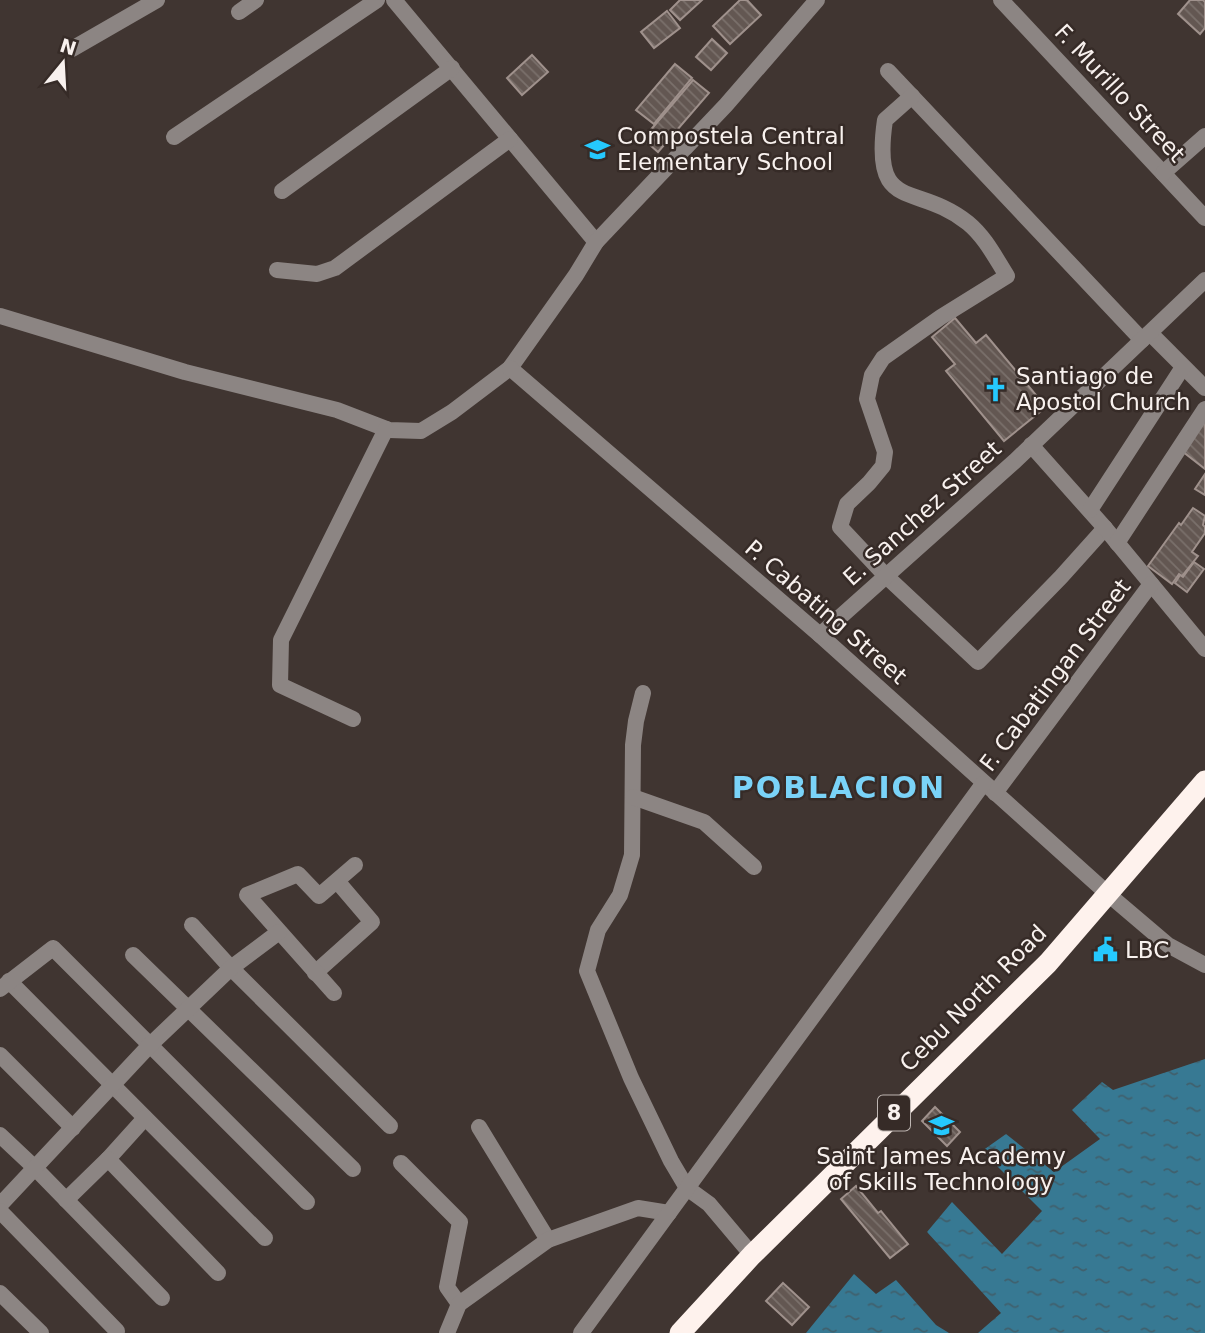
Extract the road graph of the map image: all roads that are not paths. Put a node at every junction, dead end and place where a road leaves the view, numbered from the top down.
1 (156, 0) edge
2 (256, 0) edge
3 (377, 0) edge
4 (394, 0) edge
5 (817, 0) edge
6 (1001, 0) edge
7 (239, 12) dead end
8 (72, 49) dead end
9 (452, 68) junction
10 (888, 71) dead end
11 (912, 96) junction
12 (1205, 136) edge
13 (174, 137) dead end
14 (510, 139) junction
15 (1163, 173) junction
16 (282, 191) dead end
17 (1205, 218) edge
18 (596, 243) junction
19 (277, 270) dead end
20 (1205, 280) edge
21 (0, 316) edge
22 (1146, 337) junction
23 (1183, 367) junction
24 (510, 368) junction
25 (1205, 388) edge
26 (1205, 409) edge
27 (386, 429) junction
28 (1031, 445) junction
29 (1090, 510) junction
30 (1105, 528) junction
31 (1117, 543) junction
32 (886, 576) junction
33 (1151, 584) junction
34 (820, 635) junction
35 (1205, 649) edge
36 (643, 693) dead end
37 (352, 719) dead end
38 (1205, 781) edge
39 (989, 788) junction
40 (633, 797) junction
41 (355, 865) dead end
42 (754, 867) dead end
43 (337, 881) junction
44 (1108, 894) junction
45 (192, 925) dead end
46 (279, 932) junction
47 (133, 955) dead end
48 (1205, 965) edge
49 (231, 968) junction
50 (316, 973) junction
51 (5, 985) edge
52 (334, 993) dead end
53 (190, 1009) junction
54 (149, 1046) junction
55 (0, 1055) edge
56 (112, 1084) junction
57 (145, 1118) junction
58 (390, 1126) dead end
59 (479, 1127) dead end
60 (72, 1128) junction
61 (0, 1135) edge
62 (108, 1159) junction
63 (401, 1163) dead end
64 (34, 1167) junction
65 (353, 1169) dead end
66 (687, 1188) junction
67 (66, 1200) junction
68 (307, 1202) dead end
69 (0, 1205) edge
70 (0, 1211) edge
71 (669, 1213) junction
72 (265, 1238) dead end
73 (548, 1240) junction
74 (752, 1255) junction
75 (218, 1273) dead end
76 (0, 1293) edge
77 (162, 1298) dead end
78 (459, 1304) junction
79 (117, 1331) dead end
80 (41, 1333) edge
81 (447, 1333) edge
82 (581, 1333) edge
83 (680, 1333) edge

1 - 8 street
2 - 7 street
3 - 13 street
4 - 9 street
5 - 18 street
6 - 15 street, F. Murillo Street
9 - 14 street
9 - 16 street
10 - 11 street
11 - 22 street
11 - 32 street
12 - 15 street
14 - 18 street
14 - 19 street
15 - 17 street, F. Murillo Street
18 - 24 street
20 - 22 street, E. Sanchez Street
21 - 27 street
22 - 23 street
22 - 28 street, E. Sanchez Street
23 - 25 street
23 - 29 street
24 - 27 street
24 - 34 street, P. Cabating Street
26 - 31 street
27 - 37 street
28 - 29 street
28 - 32 street, E. Sanchez Street
29 - 30 street
30 - 31 street
30 - 32 street
31 - 33 street
32 - 34 street, E. Sanchez Street
33 - 35 street
33 - 39 street, F. Cabatingan Street
34 - 39 street, P. Cabating Street
36 - 40 street
38 - 44 highway, Cebu North Road / 8
39 - 44 street, P. Cabating Street
39 - 66 street, F. Cabatingan Street
40 - 42 street
40 - 66 street
41 - 43 street
43 - 46 street
43 - 50 street
44 - 48 street, P. Cabating Street
44 - 74 highway, Cebu North Road / 8
45 - 49 street
46 - 49 street
46 - 50 street
47 - 53 street
49 - 53 street
49 - 58 street
50 - 52 street
51 - 54 street
51 - 56 street
53 - 54 street
53 - 65 street
54 - 56 street
54 - 68 street
55 - 60 street
56 - 57 street
56 - 60 street
57 - 62 street
57 - 72 street
59 - 73 street
60 - 64 street
61 - 64 street
62 - 67 street
62 - 75 street
63 - 78 street
64 - 67 street
64 - 69 street
66 - 71 street, F. Cabatingan Street
66 - 74 street
67 - 77 street
70 - 79 street
71 - 73 street
71 - 82 street, F. Cabatingan Street
73 - 78 street
74 - 83 highway, Cebu North Road / 8
76 - 80 street
78 - 81 street

